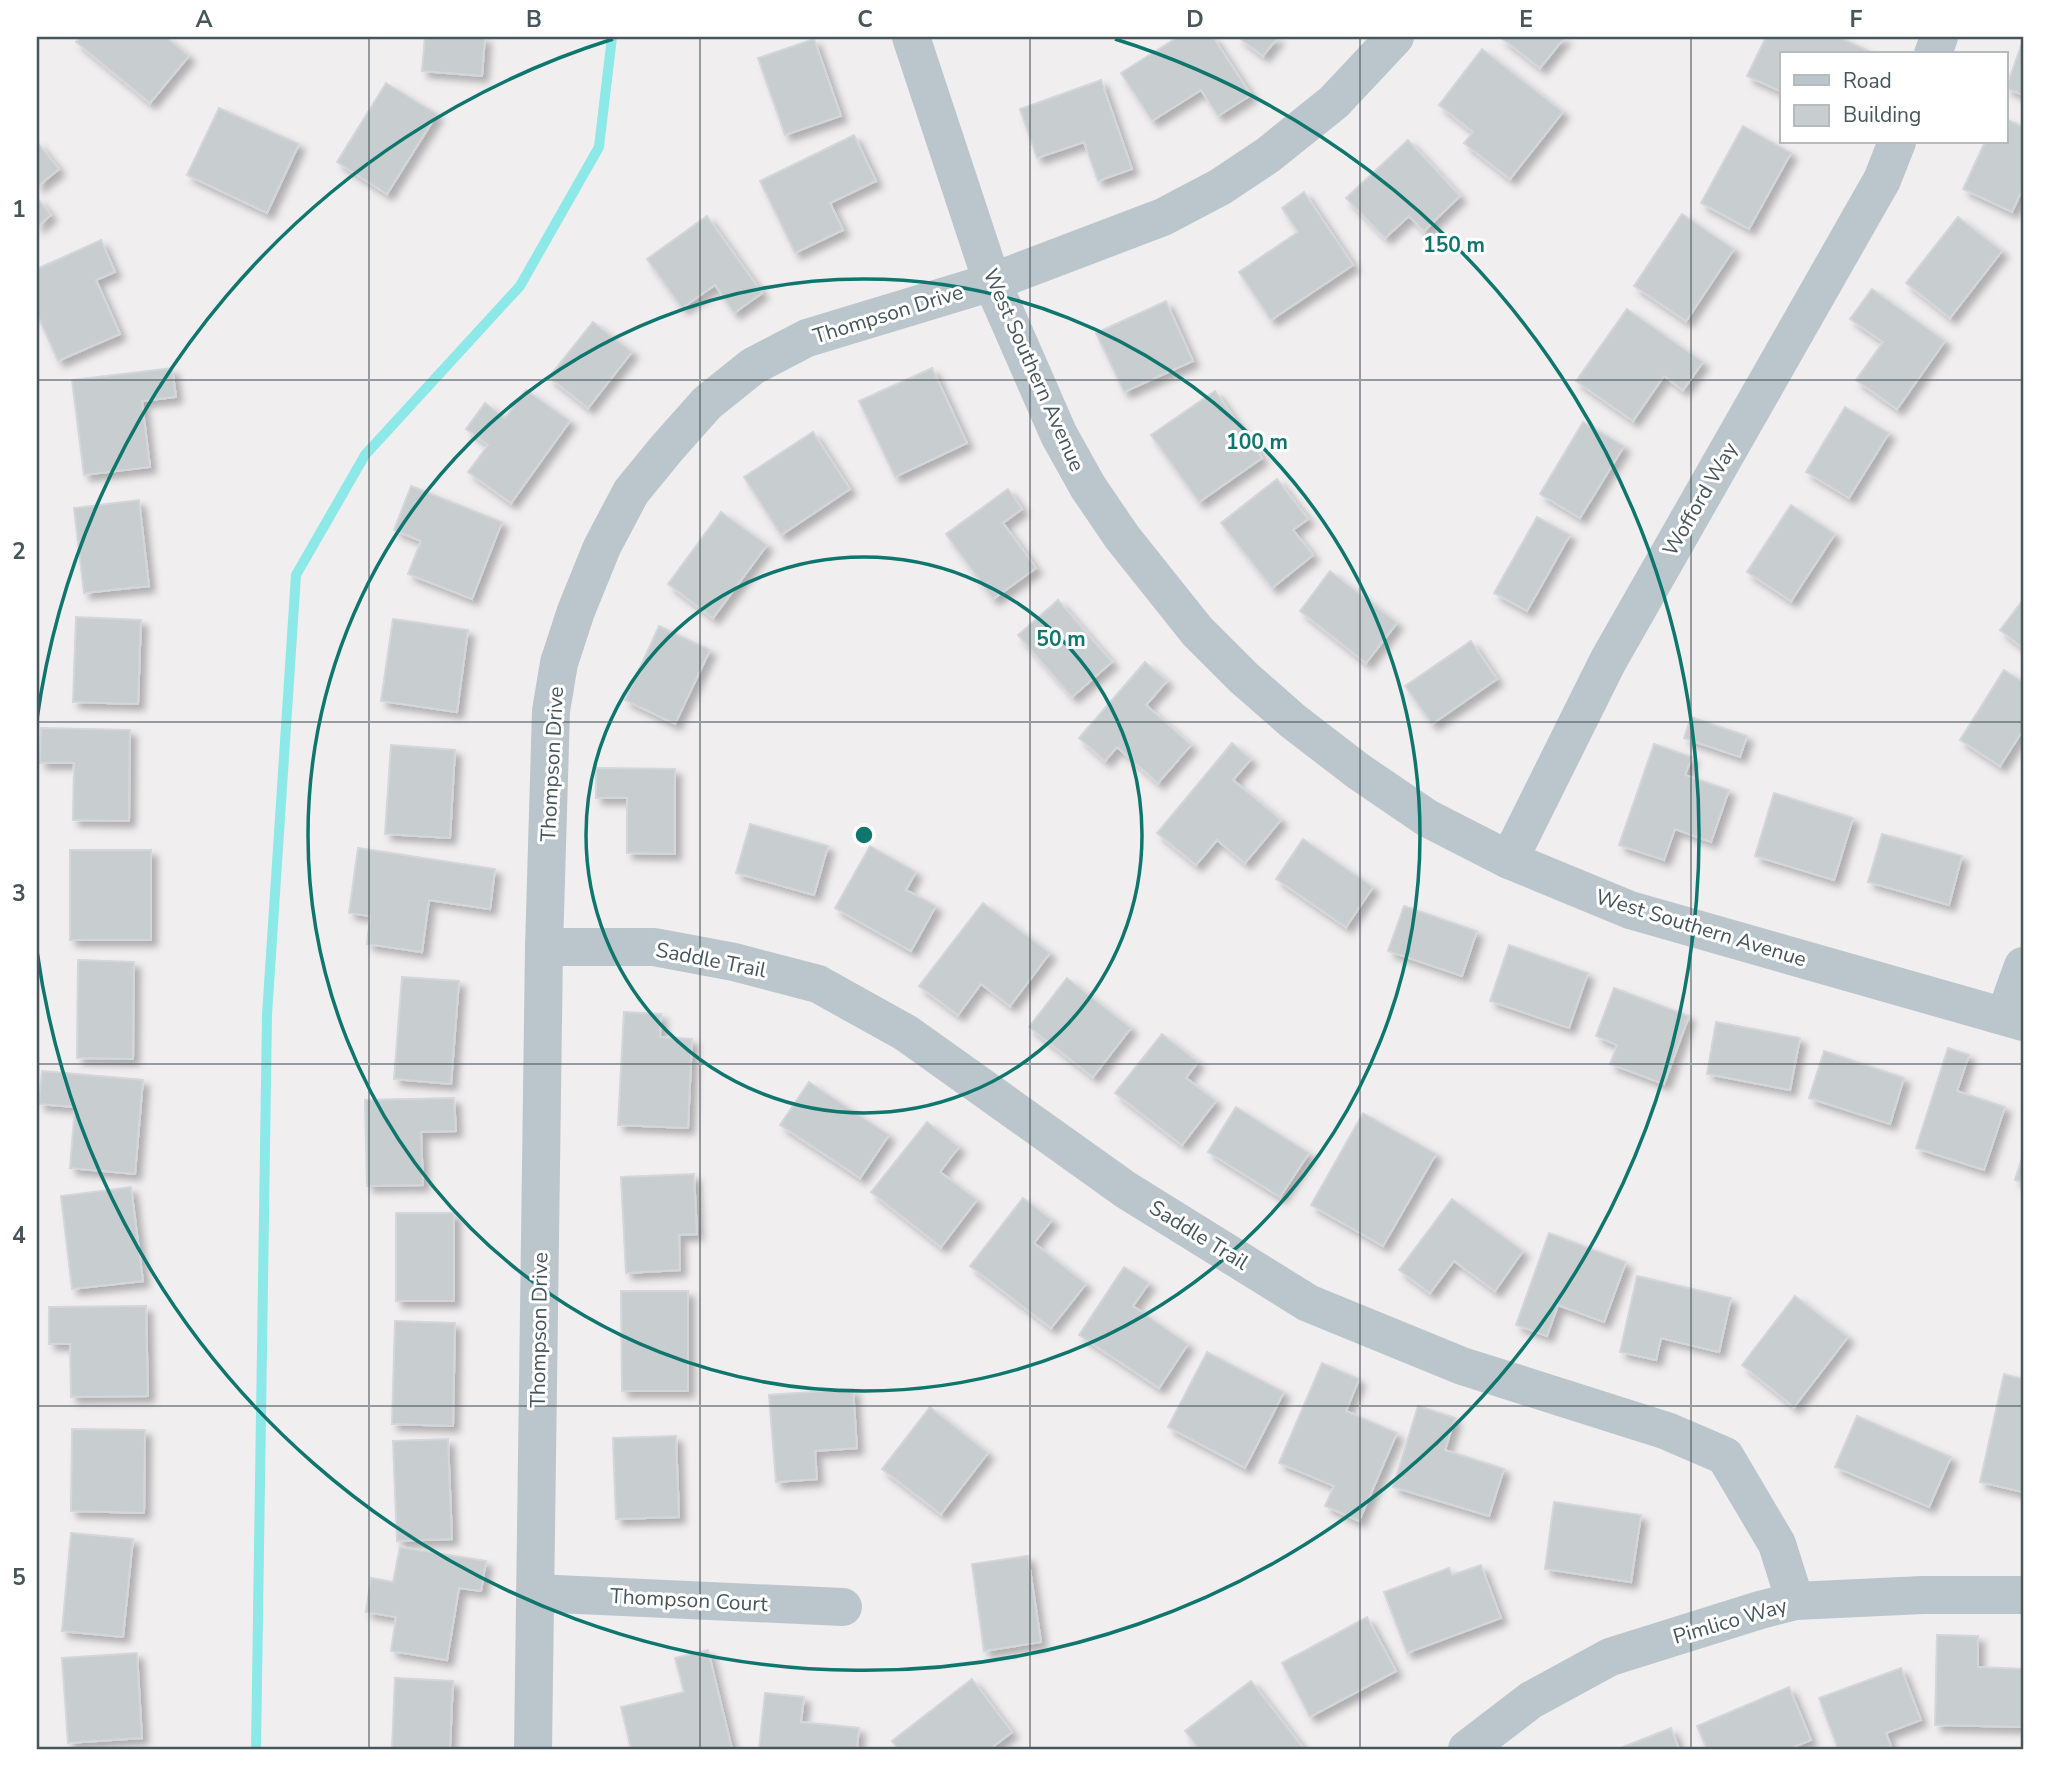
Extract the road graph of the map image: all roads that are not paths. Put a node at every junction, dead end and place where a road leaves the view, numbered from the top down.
1 (911, 37) edge
2 (1395, 37) edge
3 (1897, 144) edge
4 (992, 282) junction
5 (1508, 860) junction
6 (544, 947) junction
7 (2023, 967) edge
8 (2014, 1019) edge
9 (535, 1593) junction
10 (2023, 1595) edge
11 (1795, 1601) junction
12 (843, 1607) dead end
13 (533, 1749) edge
14 (1467, 1749) edge

1 - 4 street, West Southern Avenue
2 - 4 street, Thompson Drive
3 - 5 street, Wofford Way
4 - 5 street, West Southern Avenue
4 - 6 street, Thompson Drive
5 - 8 street, West Southern Avenue
6 - 9 street, Thompson Drive
6 - 11 street, Saddle Trail
7 - 8 street
9 - 12 street, Thompson Court
9 - 13 street, Thompson Drive
10 - 11 street, Pimlico Way
11 - 14 street, Pimlico Way

